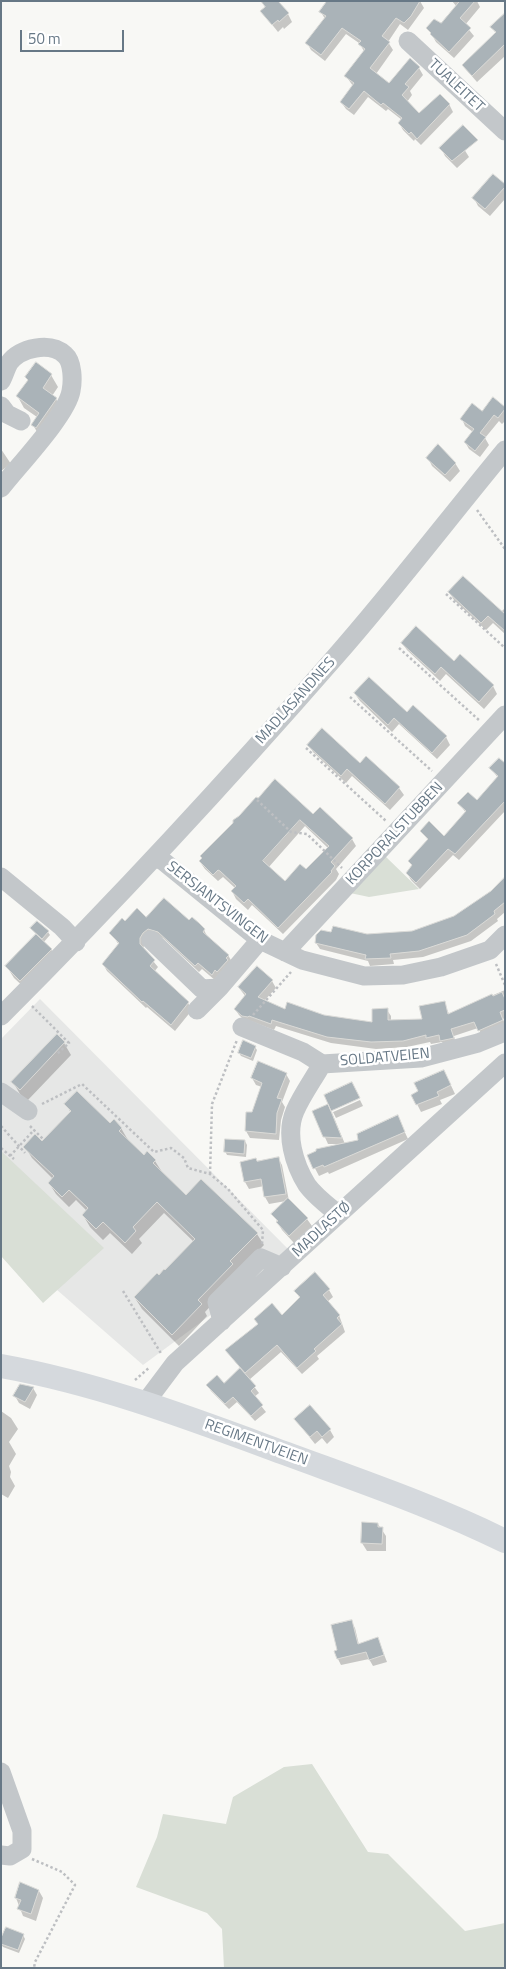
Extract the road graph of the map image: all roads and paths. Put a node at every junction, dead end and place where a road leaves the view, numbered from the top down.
1 (408, 40) dead end
2 (505, 131) edge
3 (1, 381) edge
4 (1, 406) edge
5 (21, 421) dead end
6 (505, 450) edge
7 (1, 488) edge
8 (474, 506) dead end
9 (505, 549) edge
10 (446, 594) dead end
11 (399, 648) dead end
12 (505, 648) edge
13 (350, 696) dead end
14 (505, 716) edge
15 (490, 731) junction
16 (306, 748) dead end
17 (444, 781) junction
18 (257, 800) dead end
19 (397, 832) junction
20 (155, 857) junction
21 (1, 877) edge
22 (354, 879) junction
23 (505, 935) edge
24 (151, 940) dead end
25 (260, 940) junction
26 (76, 942) junction
27 (490, 950) junction
28 (293, 956) junction
29 (505, 985) edge
30 (218, 988) junction
31 (29, 1003) dead end
32 (198, 1010) dead end
33 (1, 1016) edge
34 (242, 1027) junction
35 (505, 1032) edge
36 (57, 1054) dead end
37 (505, 1063) edge
38 (322, 1064) junction
39 (1, 1092) edge
40 (28, 1111) joint
41 (1, 1126) edge
42 (34, 1130) dead end
43 (20, 1145) junction
44 (1, 1148) edge
45 (26, 1153) dead end
46 (10, 1156) junction
47 (14, 1158) dead end
48 (210, 1174) junction
49 (338, 1214) junction
50 (261, 1258) junction
51 (282, 1267) junction
52 (123, 1291) dead end
53 (222, 1321) junction
54 (162, 1355) dead end
55 (1, 1366) edge
56 (145, 1403) junction
57 (505, 1541) edge
58 (1, 1772) edge
59 (22, 1849) junction
60 (1, 1855) edge
61 (34, 1968) edge

1 - 2 street, TUALEITET
3 - 7 street
4 - 5 street
6 - 20 street, MADLASANDNES
8 - 9 path
10 - 12 path
11 - 15 path
13 - 17 path
14 - 15 street, KORPORALSTUBBEN
15 - 17 street, KORPORALSTUBBEN
16 - 19 path
17 - 19 street, KORPORALSTUBBEN
18 - 22 path
19 - 22 street, KORPORALSTUBBEN
20 - 25 street, SERSJANTSVINGEN
20 - 26 street, MADLASANDNES
21 - 26 street
22 - 28 street, KORPORALSTUBBEN
23 - 27 street, SERSJANTSVINGEN
24 - 30 street
25 - 28 street, SERSJANTSVINGEN
25 - 30 street
26 - 33 street, MADLASANDNES
27 - 28 street, SERSJANTSVINGEN
27 - 29 path
28 - 34 path
30 - 32 street
31 - 36 path
34 - 38 street, SOLDATVEIEN
34 - 48 path
35 - 38 street, SOLDATVEIEN
37 - 49 street, MADLASTØ
38 - 49 street, SOLDATVEIEN
39 - 40 street
40 - 48 path
41 - 43 path
42 - 43 path
43 - 45 path
43 - 46 path
44 - 46 path
46 - 47 path
48 - 50 path
49 - 51 street, MADLASTØ
50 - 51 street
50 - 53 street
51 - 53 street, MADLASTØ
52 - 54 path
53 - 56 street, MADLASTØ
55 - 56 main road, REGIMENTVEIEN
56 - 57 main road, REGIMENTVEIEN
58 - 59 street
59 - 60 street
59 - 61 path

